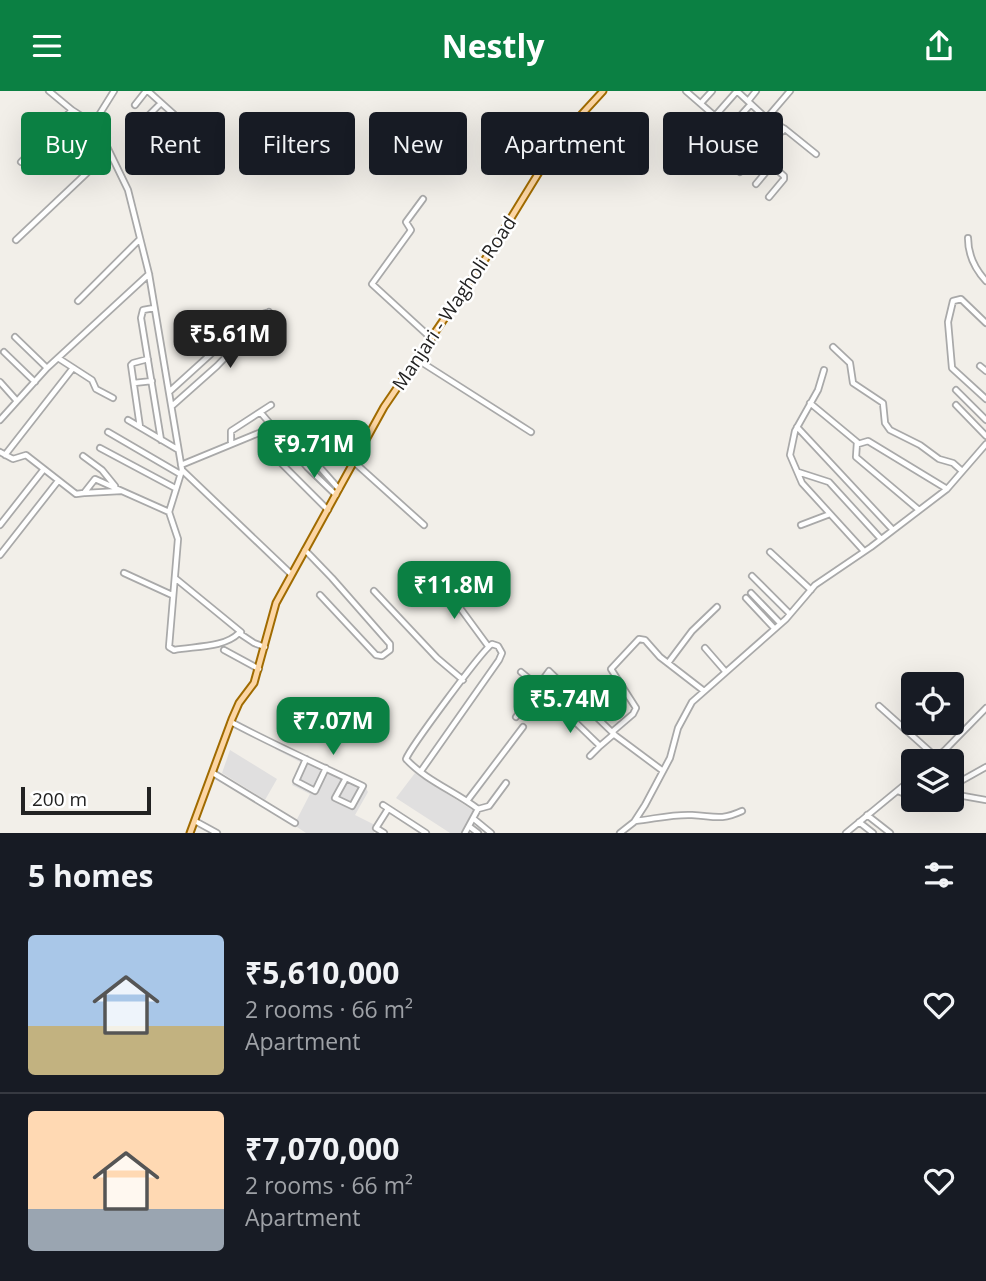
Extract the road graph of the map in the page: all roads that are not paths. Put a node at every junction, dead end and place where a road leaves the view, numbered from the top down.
1 (49, 91) edge
2 (114, 91) edge
3 (147, 91) edge
4 (603, 91) edge
5 (687, 91) edge
6 (712, 91) edge
7 (737, 91) edge
8 (756, 91) edge
9 (790, 91) edge
10 (749, 102) junction
11 (161, 103) junction
12 (701, 103) junction
13 (135, 105) dead end
14 (72, 110) joint
15 (75, 112) edge
16 (101, 112) edge
17 (152, 112) edge
18 (171, 112) edge
19 (711, 112) edge
20 (719, 112) edge
21 (741, 112) edge
22 (760, 112) edge
23 (774, 112) edge
24 (785, 129) edge
25 (111, 154) edge
26 (816, 154) dead end
27 (85, 175) edge
28 (764, 175) edge
29 (783, 175) edge
30 (756, 184) dead end
31 (769, 197) dead end
32 (424, 199) dead end
33 (968, 237) dead end
34 (139, 239) junction
35 (16, 240) dead end
36 (149, 274) junction
37 (986, 281) edge
38 (78, 301) dead end
39 (155, 308) junction
40 (986, 323) edge
41 (15, 337) dead end
42 (432, 340) junction
43 (833, 347) dead end
44 (4, 352) dead end
45 (58, 358) junction
46 (148, 359) junction
47 (418, 360) junction
48 (980, 366) dead end
49 (47, 368) junction
50 (74, 368) junction
51 (824, 370) dead end
52 (986, 371) edge
53 (152, 380) junction
54 (0, 382) edge
55 (35, 382) junction
56 (134, 383) junction
57 (956, 390) dead end
58 (169, 393) junction
59 (113, 398) dead end
60 (986, 399) edge
61 (17, 401) junction
62 (810, 403) junction
63 (271, 405) dead end
64 (956, 405) dead end
65 (171, 407) junction
66 (261, 413) junction
67 (1, 416) edge
68 (128, 420) dead end
69 (986, 420) edge
70 (139, 427) junction
71 (797, 427) junction
72 (271, 428) junction
73 (108, 432) dead end
74 (531, 432) dead end
75 (986, 436) edge
76 (161, 440) junction
77 (231, 442) junction
78 (858, 444) junction
79 (986, 444) edge
80 (100, 448) dead end
81 (178, 450) junction
82 (271, 453) dead end
83 (3, 454) edge
84 (309, 454) dead end
85 (83, 456) dead end
86 (354, 462) junction
87 (44, 469) junction
88 (181, 470) junction
89 (962, 471) junction
90 (798, 472) junction
91 (58, 481) junction
92 (175, 488) junction
93 (947, 488) junction
94 (339, 489) junction
95 (120, 490) junction
96 (84, 493) junction
97 (336, 495) junction
98 (328, 510) junction
99 (919, 510) junction
100 (169, 513) junction
101 (830, 515) junction
102 (0, 525) edge
103 (424, 525) dead end
104 (801, 525) dead end
105 (893, 530) junction
106 (881, 539) junction
107 (305, 550) junction
108 (864, 551) junction
109 (770, 552) dead end
110 (0, 555) edge
111 (124, 573) dead end
112 (291, 574) junction
113 (752, 576) dead end
114 (175, 577) junction
115 (441, 582) dead end
116 (811, 590) junction
117 (374, 591) dead end
118 (751, 593) dead end
119 (173, 595) junction
120 (320, 595) dead end
121 (746, 598) dead end
122 (717, 607) dead end
123 (790, 614) junction
124 (780, 624) junction
125 (774, 629) junction
126 (254, 643) junction
127 (488, 646) junction
128 (265, 647) junction
129 (705, 648) dead end
130 (224, 650) dead end
131 (668, 663) junction
132 (259, 669) junction
133 (725, 671) junction
134 (521, 672) dead end
135 (463, 680) junction
136 (538, 686) junction
137 (704, 691) junction
138 (879, 706) dead end
139 (986, 708) edge
140 (516, 717) dead end
141 (231, 722) junction
142 (523, 727) dead end
143 (613, 733) junction
144 (600, 746) junction
145 (924, 749) edge
146 (944, 749) edge
147 (590, 756) dead end
148 (306, 759) junction
149 (986, 767) edge
150 (326, 768) junction
151 (421, 771) junction
152 (663, 771) junction
153 (213, 773) junction
154 (345, 778) junction
155 (964, 779) edge
156 (506, 783) dead end
157 (901, 789) edge
158 (898, 791) junction
159 (901, 792) edge
160 (964, 796) edge
161 (986, 800) edge
162 (467, 801) junction
163 (383, 805) dead end
164 (388, 809) junction
165 (478, 809) junction
166 (742, 811) dead end
167 (867, 815) junction
168 (474, 819) junction
169 (195, 821) junction
170 (634, 821) junction
171 (859, 822) junction
172 (295, 823) dead end
173 (470, 827) junction
174 (190, 833) edge
175 (217, 833) edge
176 (384, 833) edge
177 (426, 833) edge
178 (465, 833) edge
179 (478, 833) edge
180 (491, 833) edge
181 (620, 833) edge
182 (846, 833) edge
183 (873, 833) edge
184 (890, 833) edge

1 - 14 street
2 - 16 street
3 - 11 street
3 - 13 street
4 - 42 main road, Manjari - Wagholi Road
5 - 12 street
6 - 12 street
7 - 10 street
7 - 20 street
8 - 10 street
9 - 23 street
10 - 21 street
10 - 22 street
11 - 17 street
11 - 18 street
12 - 19 street
14 - 15 street
24 - 26 street
25 - 34 street
27 - 35 street
28 - 30 street
29 - 31 street
32 - 42 street
33 - 37 street
34 - 36 street
34 - 38 street
36 - 39 street
36 - 45 street
39 - 46 street
39 - 58 street
40 - 60 street
41 - 49 street
42 - 47 main road, Manjari - Wagholi Road
43 - 89 street
44 - 55 street
45 - 49 street
45 - 50 street
46 - 53 street
46 - 56 street
47 - 74 street
47 - 86 main road, Manjari - Wagholi Road
48 - 52 street
49 - 55 street
50 - 59 street
50 - 83 street
51 - 62 street
53 - 56 street
53 - 76 street
54 - 61 street
55 - 61 street
56 - 70 street
57 - 69 street
58 - 65 street
58 - 65 street
61 - 67 street
62 - 71 street
62 - 78 street
63 - 66 street
64 - 75 street
65 - 81 street
66 - 72 street
66 - 77 street
68 - 70 street
70 - 76 street
71 - 90 street
71 - 105 street
72 - 77 street
72 - 97 street
73 - 88 street
76 - 81 street
77 - 88 street
78 - 93 street
78 - 99 street
79 - 89 street
80 - 92 street
81 - 88 street
82 - 98 street
83 - 87 street
84 - 94 street
85 - 95 street
86 - 94 main road, Manjari - Wagholi Road
86 - 103 street
87 - 91 street
87 - 102 street
88 - 92 street
88 - 112 street
89 - 93 street
90 - 101 street
90 - 106 street
91 - 96 street
91 - 110 street
92 - 100 street
93 - 99 street
94 - 97 main road, Manjari - Wagholi Road
95 - 96 street
95 - 96 street
95 - 100 street
97 - 98 main road, Manjari - Wagholi Road
98 - 107 main road, Manjari - Wagholi Road
99 - 105 street
100 - 114 street
101 - 104 street
101 - 108 street
105 - 106 street
106 - 108 street
107 - 112 main road, Manjari - Wagholi Road
107 - 120 street
108 - 116 street
109 - 116 street
111 - 119 street
112 - 128 main road, Manjari - Wagholi Road
113 - 123 street
114 - 119 street
114 - 126 street
115 - 127 street
116 - 123 street
117 - 135 street
118 - 124 street
119 - 126 street
121 - 125 street
122 - 131 street
123 - 124 street
124 - 125 street
125 - 133 street
126 - 128 street
127 - 135 street
127 - 151 street
128 - 132 main road, Manjari - Wagholi Road
129 - 133 street
130 - 132 street
131 - 137 street
131 - 143 street
132 - 141 main road, Manjari - Wagholi Road
133 - 137 street
134 - 136 street
135 - 151 street
136 - 140 street
136 - 143 street
136 - 144 street
137 - 152 street
138 - 145 street
139 - 146 street
141 - 148 street
141 - 153 main road, Manjari - Wagholi Road
142 - 162 street
143 - 144 street
143 - 152 street
144 - 147 street
148 - 150 street
148 - 150 street
149 - 155 street
150 - 154 street
151 - 162 street
152 - 170 street
153 - 169 main road, Manjari - Wagholi Road
153 - 172 street
154 - 154 street
156 - 165 street
157 - 158 street
158 - 159 street
158 - 167 street
160 - 161 street
162 - 165 street
163 - 164 street
164 - 176 street
164 - 177 street
165 - 168 street
166 - 170 street
167 - 171 street
167 - 184 street
168 - 173 street
168 - 180 street
169 - 174 main road, Manjari - Wagholi Road
169 - 175 street
170 - 181 street
171 - 182 street
171 - 183 street
173 - 178 street
173 - 179 street

